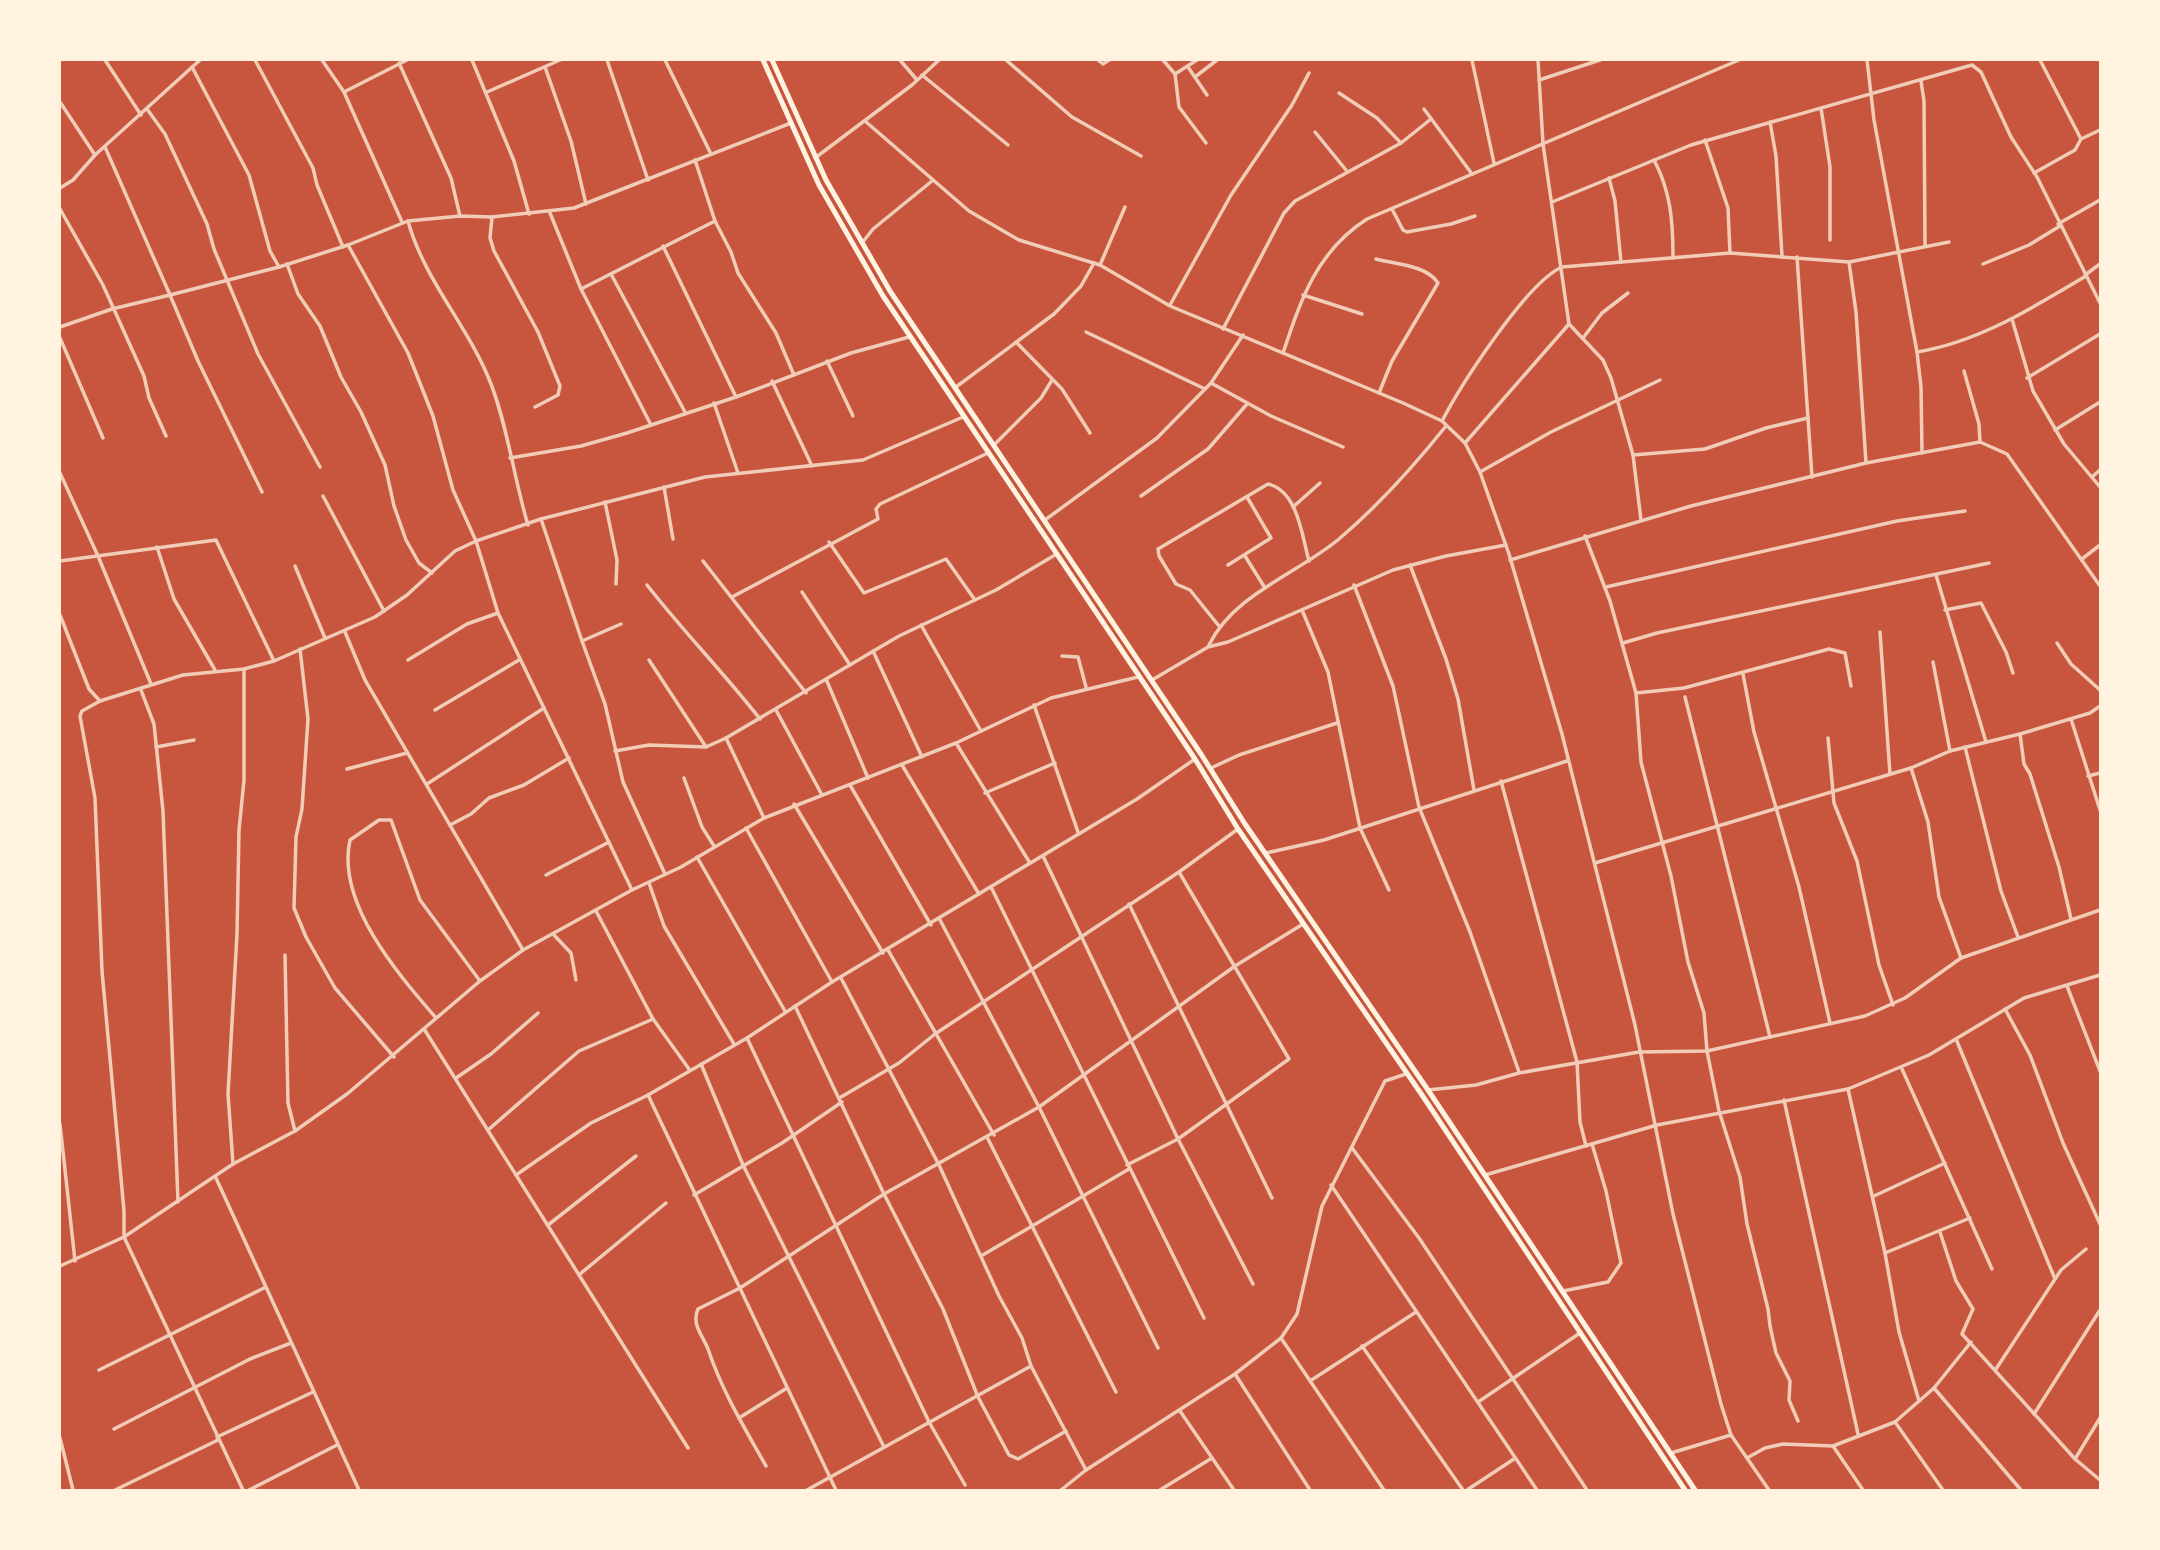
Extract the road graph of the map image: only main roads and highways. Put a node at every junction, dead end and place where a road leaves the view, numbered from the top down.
1 (763, 60) edge
2 (772, 60) edge
3 (1685, 1490) edge
4 (1695, 1490) edge

1 - 3 highway
2 - 4 highway

